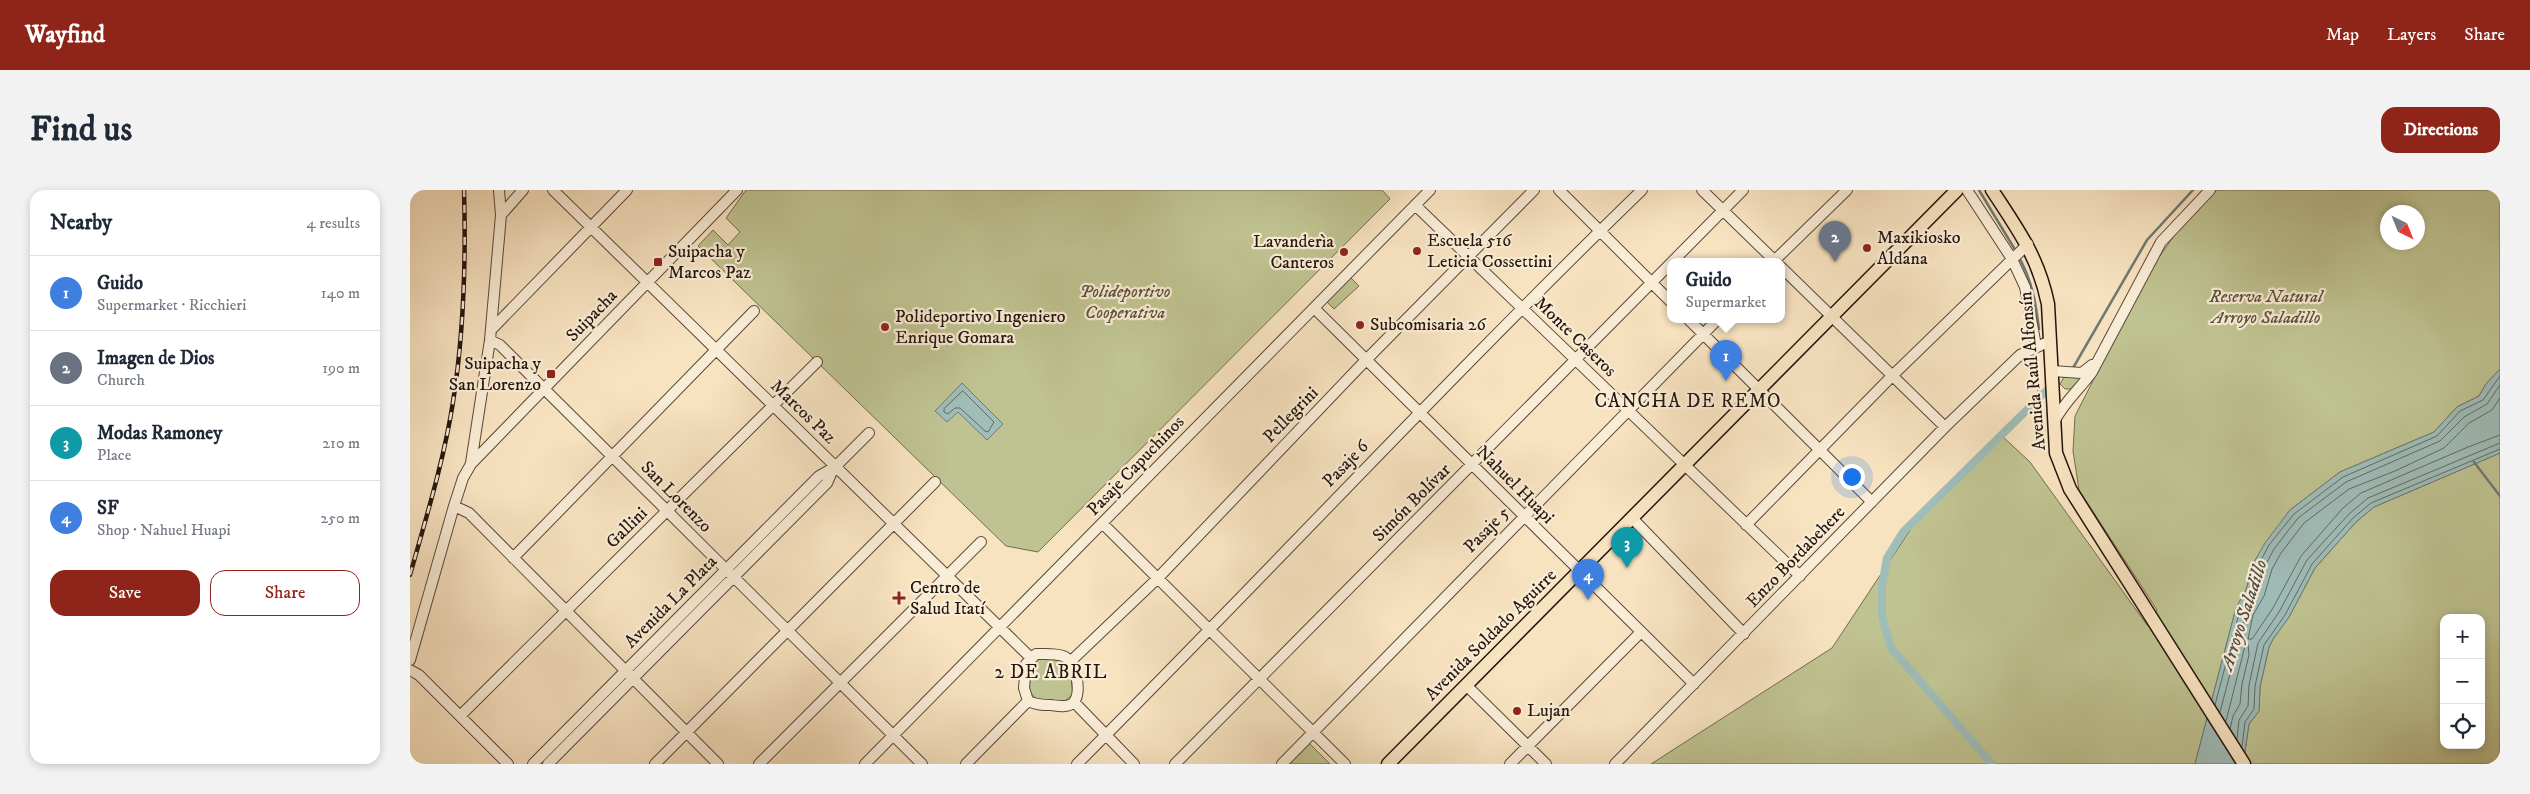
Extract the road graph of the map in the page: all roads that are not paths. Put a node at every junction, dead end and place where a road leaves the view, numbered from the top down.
1 (499, 190) edge
2 (523, 190) edge
3 (553, 190) edge
4 (627, 190) edge
5 (736, 190) edge
6 (1430, 190) edge
7 (1534, 190) edge
8 (1559, 190) edge
9 (1642, 190) edge
10 (1702, 190) edge
11 (1743, 190) edge
12 (1847, 190) edge
13 (1957, 190) edge
14 (1967, 190) edge
15 (1992, 190) edge
16 (2210, 190) edge
17 (1414, 206) junction
18 (1723, 210) junction
19 (501, 215) junction
20 (592, 227) junction
21 (1600, 231) junction
22 (2028, 244) junction
23 (1468, 257) junction
24 (1676, 258) edge
25 (1771, 258) edge
26 (1781, 258) edge
27 (2012, 259) junction
28 (1667, 267) edge
29 (1785, 272) edge
30 (648, 281) junction
31 (1652, 282) junction
32 (1667, 298) edge
33 (1521, 307) junction
34 (1314, 308) junction
35 (754, 311) dead end
36 (1834, 319) junction
37 (1692, 323) edge
38 (1714, 323) edge
39 (1703, 334) junction
40 (491, 335) junction
41 (2050, 341) junction
42 (2036, 346) junction
43 (716, 350) junction
44 (1366, 360) junction
45 (1576, 360) junction
46 (2096, 360) junction
47 (817, 362) dead end
48 (1892, 376) junction
49 (2052, 377) junction
50 (544, 389) junction
51 (1762, 392) junction
52 (2072, 394) junction
53 (773, 406) junction
54 (1628, 410) junction
55 (1418, 412) junction
56 (2054, 422) junction
57 (1944, 427) junction
58 (869, 433) dead end
59 (1820, 450) junction
60 (612, 457) junction
61 (471, 464) junction
62 (1472, 465) junction
63 (835, 467) junction
64 (1688, 467) junction
65 (935, 482) dead end
66 (1872, 502) junction
67 (454, 506) junction
68 (667, 511) junction
69 (1524, 516) junction
70 (1635, 521) junction
71 (893, 524) junction
72 (1103, 524) junction
73 (1746, 526) junction
74 (981, 542) dead end
75 (513, 558) junction
76 (730, 573) junction
77 (1582, 574) junction
78 (1800, 576) junction
79 (948, 577) junction
80 (1158, 578) junction
81 (566, 611) junction
82 (1000, 628) junction
83 (787, 630) junction
84 (1210, 630) junction
85 (1640, 632) junction
86 (1744, 634) junction
87 (1030, 658) junction
88 (410, 660) edge
89 (1071, 661) junction
90 (410, 670) edge
91 (629, 674) junction
92 (1260, 680) junction
93 (841, 683) junction
94 (1694, 684) junction
95 (1469, 688) junction
96 (1028, 701) junction
97 (1074, 702) junction
98 (460, 716) junction
99 (686, 732) junction
100 (1313, 733) junction
101 (893, 735) junction
102 (1105, 736) junction
103 (1527, 746) junction
104 (508, 764) edge
105 (533, 764) edge
106 (548, 764) edge
107 (654, 764) edge
108 (718, 764) edge
109 (760, 764) edge
110 (865, 764) edge
111 (922, 764) edge
112 (966, 764) edge
113 (1077, 764) edge
114 (1134, 764) edge
115 (1175, 764) edge
116 (1282, 764) edge
117 (1345, 764) edge
118 (1388, 764) edge
119 (1399, 764) edge
120 (1510, 764) edge
121 (1546, 764) edge
122 (1615, 764) edge
123 (2244, 764) edge

1 - 19 street
2 - 19 street
3 - 20 street, Marcos Paz
4 - 20 street
5 - 30 street, Suipacha
6 - 17 street, Pasaje Capuchinos
7 - 23 street, Pellegrini
8 - 21 street
9 - 21 street, Pasaje 6
10 - 18 street
11 - 18 street, Simón Bolívar
12 - 26 street
13 - 36 main road, Avenida Soldado Aguirre
14 - 27 street
14 - 36 main road, Avenida Soldado Aguirre
15 - 22 main road, Avenida Raúl Alfonsín
16 - 46 street
17 - 23 street, Monte Caseros
17 - 34 street, Pasaje Capuchinos
18 - 24 street, Simón Bolívar
18 - 25 street
19 - 40 street
20 - 30 street, Marcos Paz
20 - 40 street
21 - 31 street
21 - 33 street, Pasaje 6
22 - 27 street
22 - 41 main road, Avenida Raúl Alfonsín
23 - 33 street, Monte Caseros
23 - 44 street, Pellegrini
27 - 42 street
27 - 48 street
28 - 31 street, Simón Bolívar
29 - 36 street
30 - 43 street, Marcos Paz
30 - 50 street, Suipacha
31 - 32 street
31 - 45 street, Simón Bolívar
33 - 45 street, Monte Caseros
33 - 55 street, Pasaje 6
34 - 44 street, Nahuel Huapi
34 - 72 street, Pasaje Capuchinos
35 - 43 street
36 - 48 street
36 - 51 main road, Avenida Soldado Aguirre
37 - 39 street
38 - 39 street, Pasaje 5
39 - 51 street
39 - 54 street, Pasaje 5
40 - 50 street, San Lorenzo
40 - 61 street
41 - 42 street, Enzo Bordabehere
41 - 49 main road, Avenida Raúl Alfonsín
42 - 57 street, Enzo Bordabehere
43 - 53 street, Marcos Paz
43 - 60 street
44 - 55 street, Nahuel Huapi
44 - 80 street, Pellegrini
45 - 54 street, Monte Caseros
45 - 62 street, Simón Bolívar
46 - 49 street
46 - 52 street
47 - 53 street, Gallini
48 - 57 street
48 - 59 street
49 - 52 street
49 - 56 main road, Avenida Raúl Alfonsín
50 - 60 street, San Lorenzo
50 - 61 street, Suipacha
51 - 59 street
51 - 64 main road, Avenida Soldado Aguirre
52 - 56 street
53 - 63 street, Marcos Paz
53 - 68 street, Gallini
54 - 64 street, Monte Caseros
54 - 69 street, Pasaje 5
55 - 62 street, Nahuel Huapi
55 - 84 street, Pasaje 6
56 - 123 main road, Avenida Raúl Alfonsín
57 - 66 street, Enzo Bordabehere
58 - 63 street, Avenida La Plata
59 - 66 street
59 - 73 street
60 - 68 street, San Lorenzo
60 - 75 street
61 - 67 street
62 - 69 street, Nahuel Huapi
62 - 92 street, Simón Bolívar
63 - 71 street, Marcos Paz
63 - 76 street, Avenida La Plata
64 - 70 main road, Avenida Soldado Aguirre
64 - 73 street, Monte Caseros
65 - 71 street
66 - 78 street, Enzo Bordabehere
67 - 75 street
67 - 88 street
68 - 76 street, San Lorenzo
68 - 81 street, Gallini
69 - 77 street, Nahuel Huapi
69 - 100 street, Pasaje 5
70 - 77 main road, Avenida Soldado Aguirre
70 - 86 street
71 - 79 street, Marcos Paz
71 - 83 street
72 - 80 street
72 - 82 street, Pasaje Capuchinos
73 - 78 street, Monte Caseros
74 - 79 street
75 - 81 street
76 - 83 street, San Lorenzo
76 - 91 street, Avenida La Plata
77 - 85 street, Nahuel Huapi
77 - 95 main road, Avenida Soldado Aguirre
78 - 86 street, Enzo Bordabehere
79 - 82 street, Marcos Paz
79 - 93 street
80 - 84 street
80 - 89 street, Pellegrini
81 - 91 street
81 - 98 street, Gallini
82 - 87 street, Marcos Paz
82 - 101 street, Pasaje Capuchinos
83 - 93 street, San Lorenzo
83 - 99 street
84 - 92 street
84 - 102 street, Pasaje 6
85 - 94 street, Nahuel Huapi
85 - 103 street
86 - 94 street, Enzo Bordabehere
87 - 89 street
87 - 96 street
89 - 97 street
90 - 98 street
91 - 99 street
91 - 105 street, Avenida La Plata
91 - 106 street, Avenida La Plata
92 - 100 street
92 - 115 street, Simón Bolívar
93 - 101 street, San Lorenzo
93 - 109 street
94 - 122 street, Enzo Bordabehere
95 - 103 street
95 - 118 main road, Avenida Soldado Aguirre
95 - 119 main road, Avenida Soldado Aguirre
96 - 97 street
96 - 112 street
97 - 102 street
98 - 104 street
99 - 107 street
99 - 108 street
100 - 116 street, Pasaje 5
100 - 117 street
101 - 110 street, Pasaje Capuchinos
101 - 111 street, San Lorenzo
102 - 113 street, Pasaje 6
102 - 114 street
103 - 120 street
103 - 121 street

